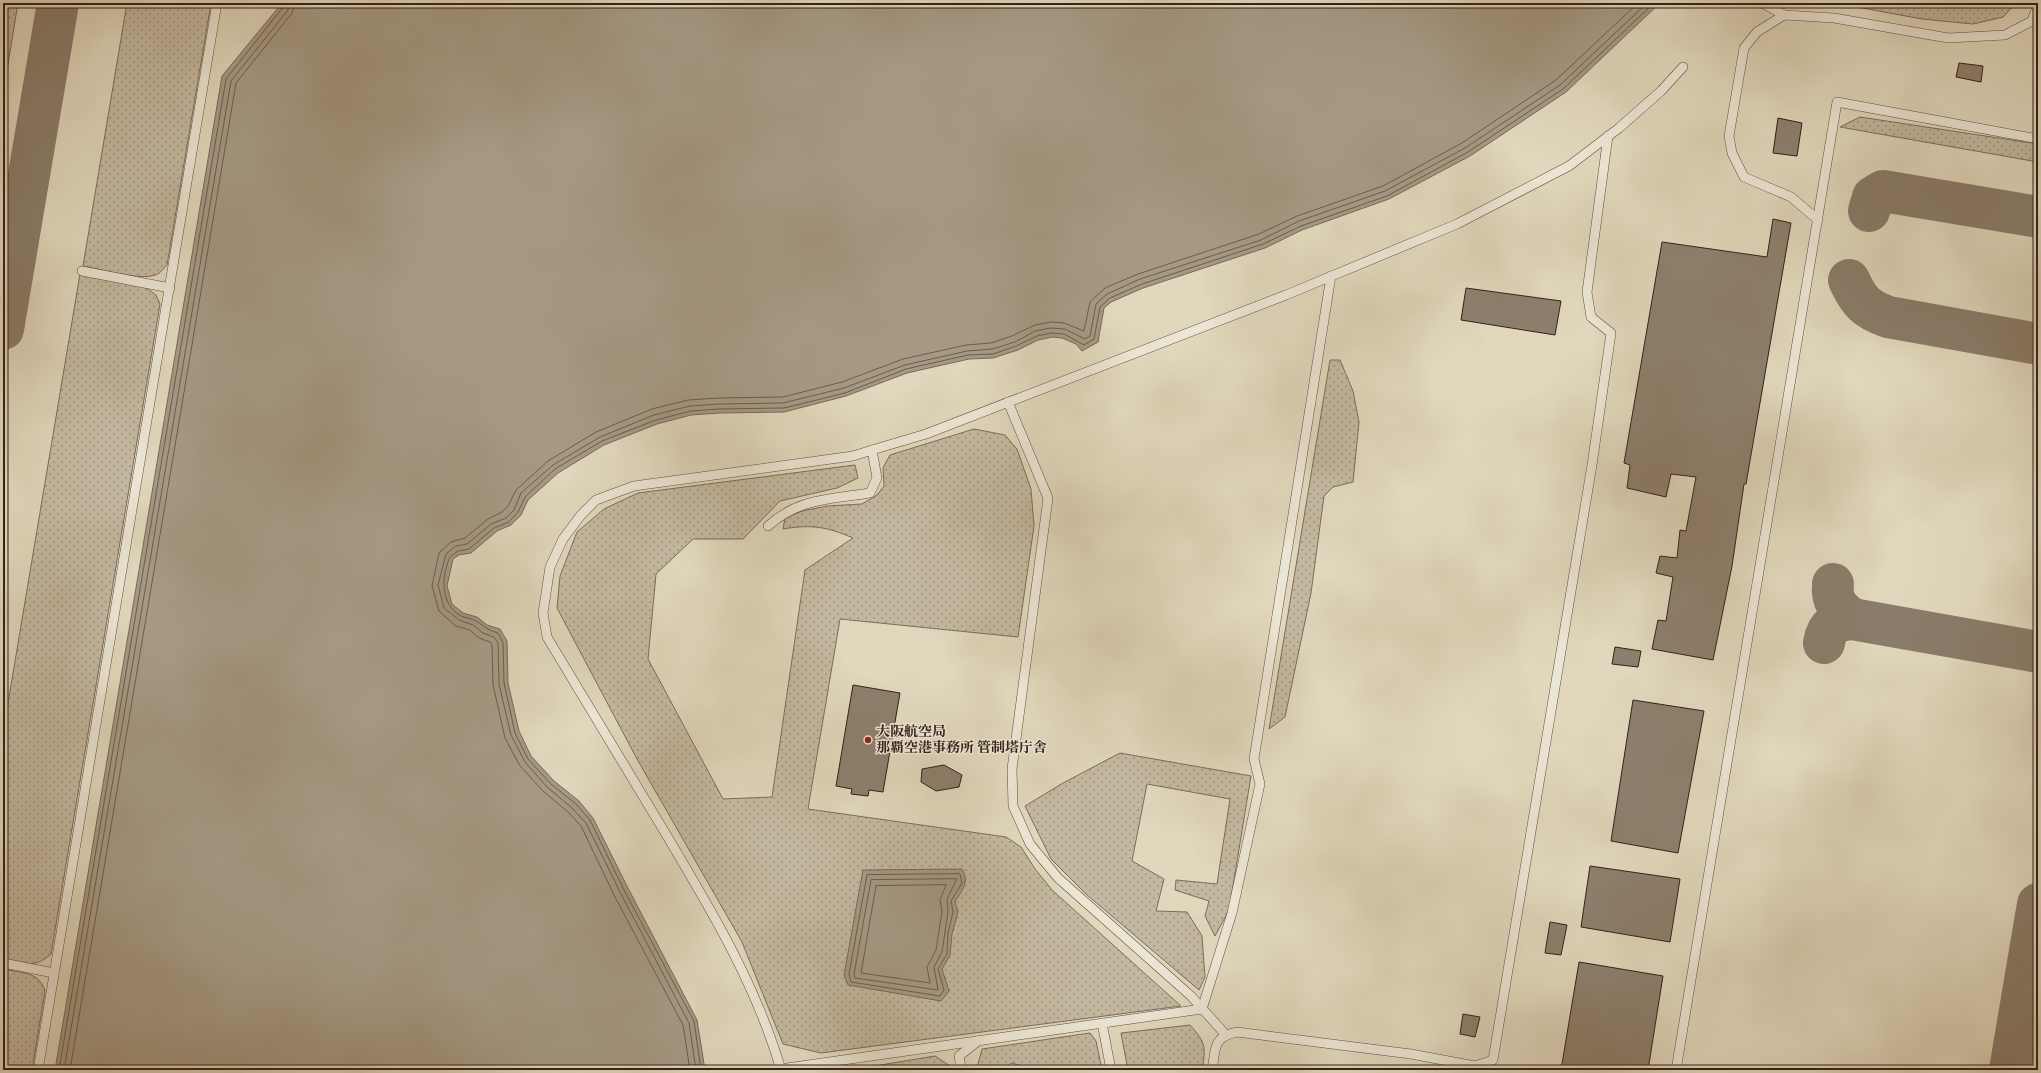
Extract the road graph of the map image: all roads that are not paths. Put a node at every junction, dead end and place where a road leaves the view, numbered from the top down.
1 (218, 3) edge
2 (1762, 3) edge
3 (2038, 4) edge
4 (1784, 15) junction
5 (1683, 67) dead end
6 (1608, 136) junction
7 (2038, 139) edge
8 (1818, 220) junction
9 (82, 271) dead end
10 (1331, 276) junction
11 (170, 288) junction
12 (1008, 402) junction
13 (872, 450) junction
14 (768, 526) dead end
15 (3, 963) edge
16 (54, 973) junction
17 (1202, 1009) junction
18 (1102, 1023) junction
19 (1224, 1034) junction
20 (979, 1040) junction
21 (780, 1069) edge
22 (38, 1070) edge
23 (964, 1070) edge
24 (1111, 1070) edge
25 (1212, 1070) edge
26 (1676, 1070) edge

1 - 11 lane
2 - 4 lane
3 - 4 lane
4 - 8 lane
5 - 6 lane
6 - 10 lane
6 - 19 lane
7 - 8 lane
8 - 26 lane
9 - 11 lane
10 - 12 lane
10 - 17 lane
11 - 16 lane
12 - 13 lane
12 - 17 lane
13 - 14 lane
13 - 21 lane
15 - 16 lane
16 - 22 lane
17 - 18 lane
17 - 19 lane
18 - 20 lane
18 - 24 lane
19 - 25 lane
20 - 21 lane
20 - 23 lane

